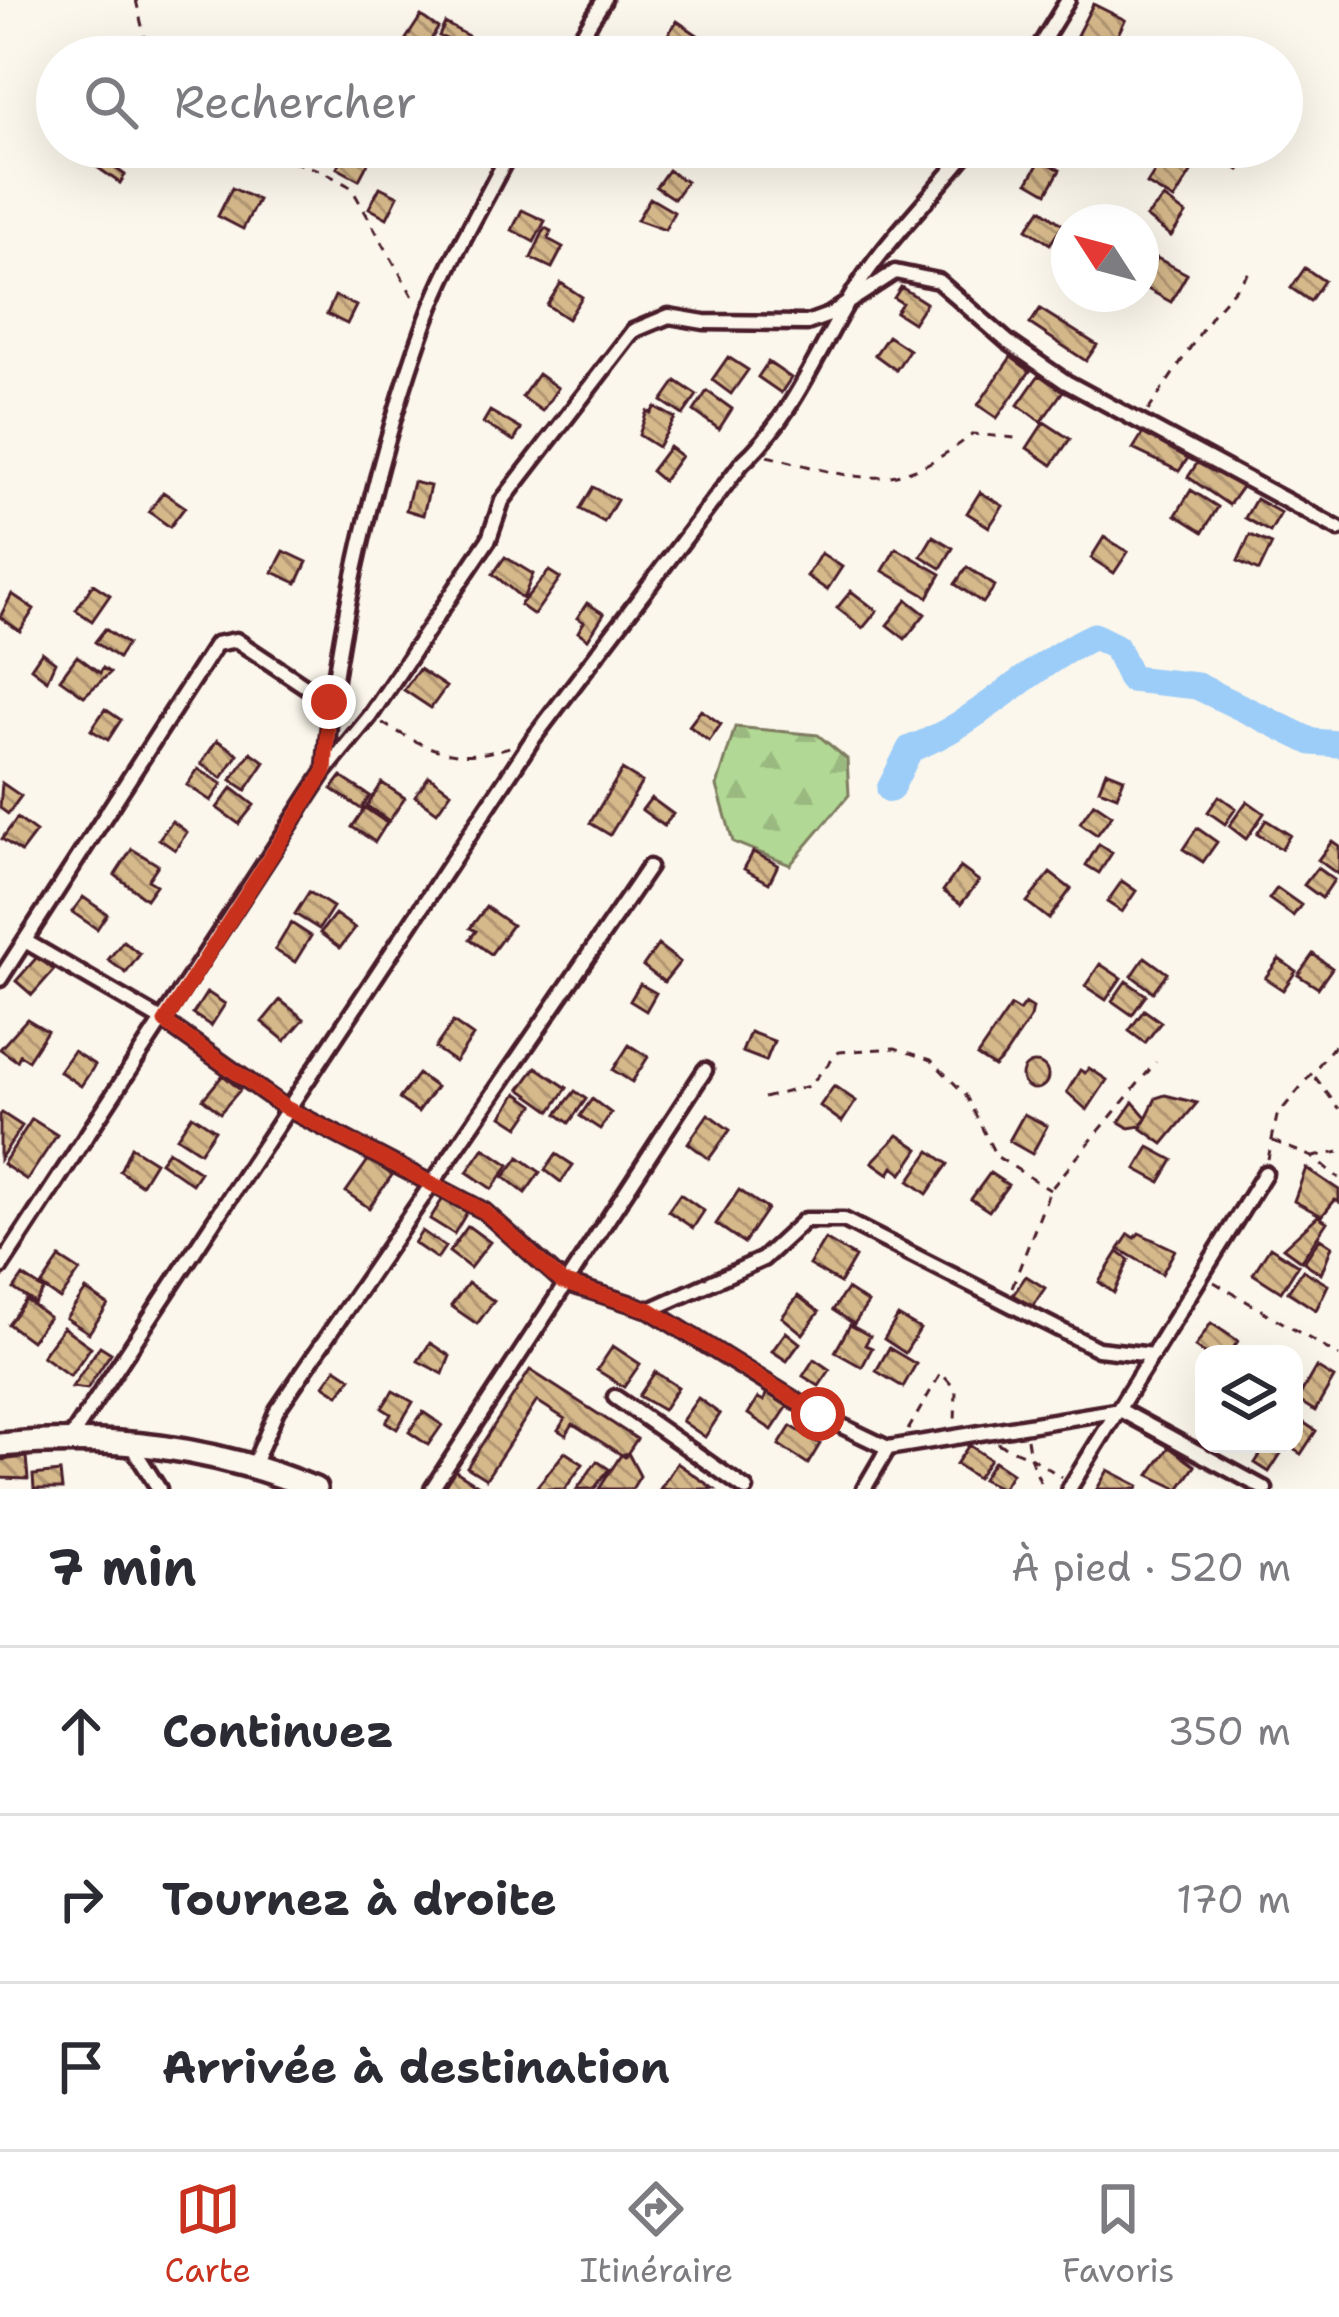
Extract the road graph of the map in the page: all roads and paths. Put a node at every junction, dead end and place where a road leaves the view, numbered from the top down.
1 (136, 0) edge
2 (604, 0) edge
3 (1067, 0) edge
4 (144, 36) edge
5 (581, 36) edge
6 (1046, 36) edge
7 (313, 168) edge
8 (502, 168) edge
9 (954, 168) edge
10 (1253, 268) dead end
11 (849, 298) junction
12 (427, 319) junction
13 (1142, 420) junction
14 (1015, 438) dead end
15 (742, 463) junction
16 (1339, 529) edge
17 (329, 702) junction
18 (370, 716) junction
19 (532, 740) junction
20 (325, 771) junction
21 (649, 866) dead end
22 (25, 941) junction
23 (0, 979) edge
24 (165, 1022) junction
25 (1339, 1040) edge
26 (1156, 1063) dead end
27 (705, 1070) dead end
28 (1313, 1075) junction
29 (764, 1098) dead end
30 (286, 1108) junction
31 (1339, 1108) edge
32 (1271, 1140) junction
33 (1339, 1152) edge
34 (1312, 1157) junction
35 (1264, 1173) joint
36 (1339, 1178) edge
37 (435, 1184) junction
38 (1050, 1190) junction
39 (0, 1268) edge
40 (1202, 1275) junction
41 (562, 1282) junction
42 (1006, 1306) junction
43 (650, 1310) junction
44 (1154, 1355) junction
45 (1339, 1355) edge
46 (615, 1397) dead end
47 (1120, 1410) junction
48 (1024, 1426) junction
49 (976, 1434) junction
50 (954, 1437) junction
51 (70, 1439) junction
52 (125, 1440) junction
53 (0, 1445) edge
54 (894, 1447) junction
55 (1030, 1457) junction
56 (254, 1464) junction
57 (1071, 1486) edge
58 (159, 1489) edge
59 (316, 1489) edge
60 (432, 1489) edge
61 (746, 1489) edge
62 (864, 1489) edge
63 (1043, 1489) edge
64 (1265, 1489) edge

1 - 4 path
2 - 5 street
3 - 6 street
7 - 12 path
8 - 12 street
9 - 11 street
10 - 13 path
11 - 13 street
11 - 15 street
11 - 18 street
12 - 17 street
13 - 16 street
14 - 15 path
15 - 19 street
17 - 20 street
17 - 22 street
18 - 19 path
18 - 20 street
19 - 30 street
20 - 24 street
21 - 37 street
22 - 23 street
22 - 24 street
24 - 30 street
24 - 39 street
25 - 28 path
26 - 38 path
27 - 41 street
28 - 31 path
28 - 32 path
29 - 38 path
30 - 37 street
30 - 51 street
32 - 34 path
32 - 35 path
33 - 34 path
34 - 36 path
35 - 40 street
37 - 41 street
37 - 56 street
38 - 42 path
40 - 44 street
40 - 45 path
41 - 43 street
41 - 60 street
42 - 43 street
42 - 44 street
43 - 54 street
44 - 47 street
46 - 61 street
47 - 48 street
47 - 57 street
47 - 64 street
48 - 49 street
48 - 55 path
49 - 50 street
49 - 55 path
50 - 54 street
50 - 54 path
51 - 52 highway
51 - 53 highway
52 - 56 highway
52 - 58 street
54 - 62 street
55 - 57 path
55 - 63 path
56 - 59 highway

